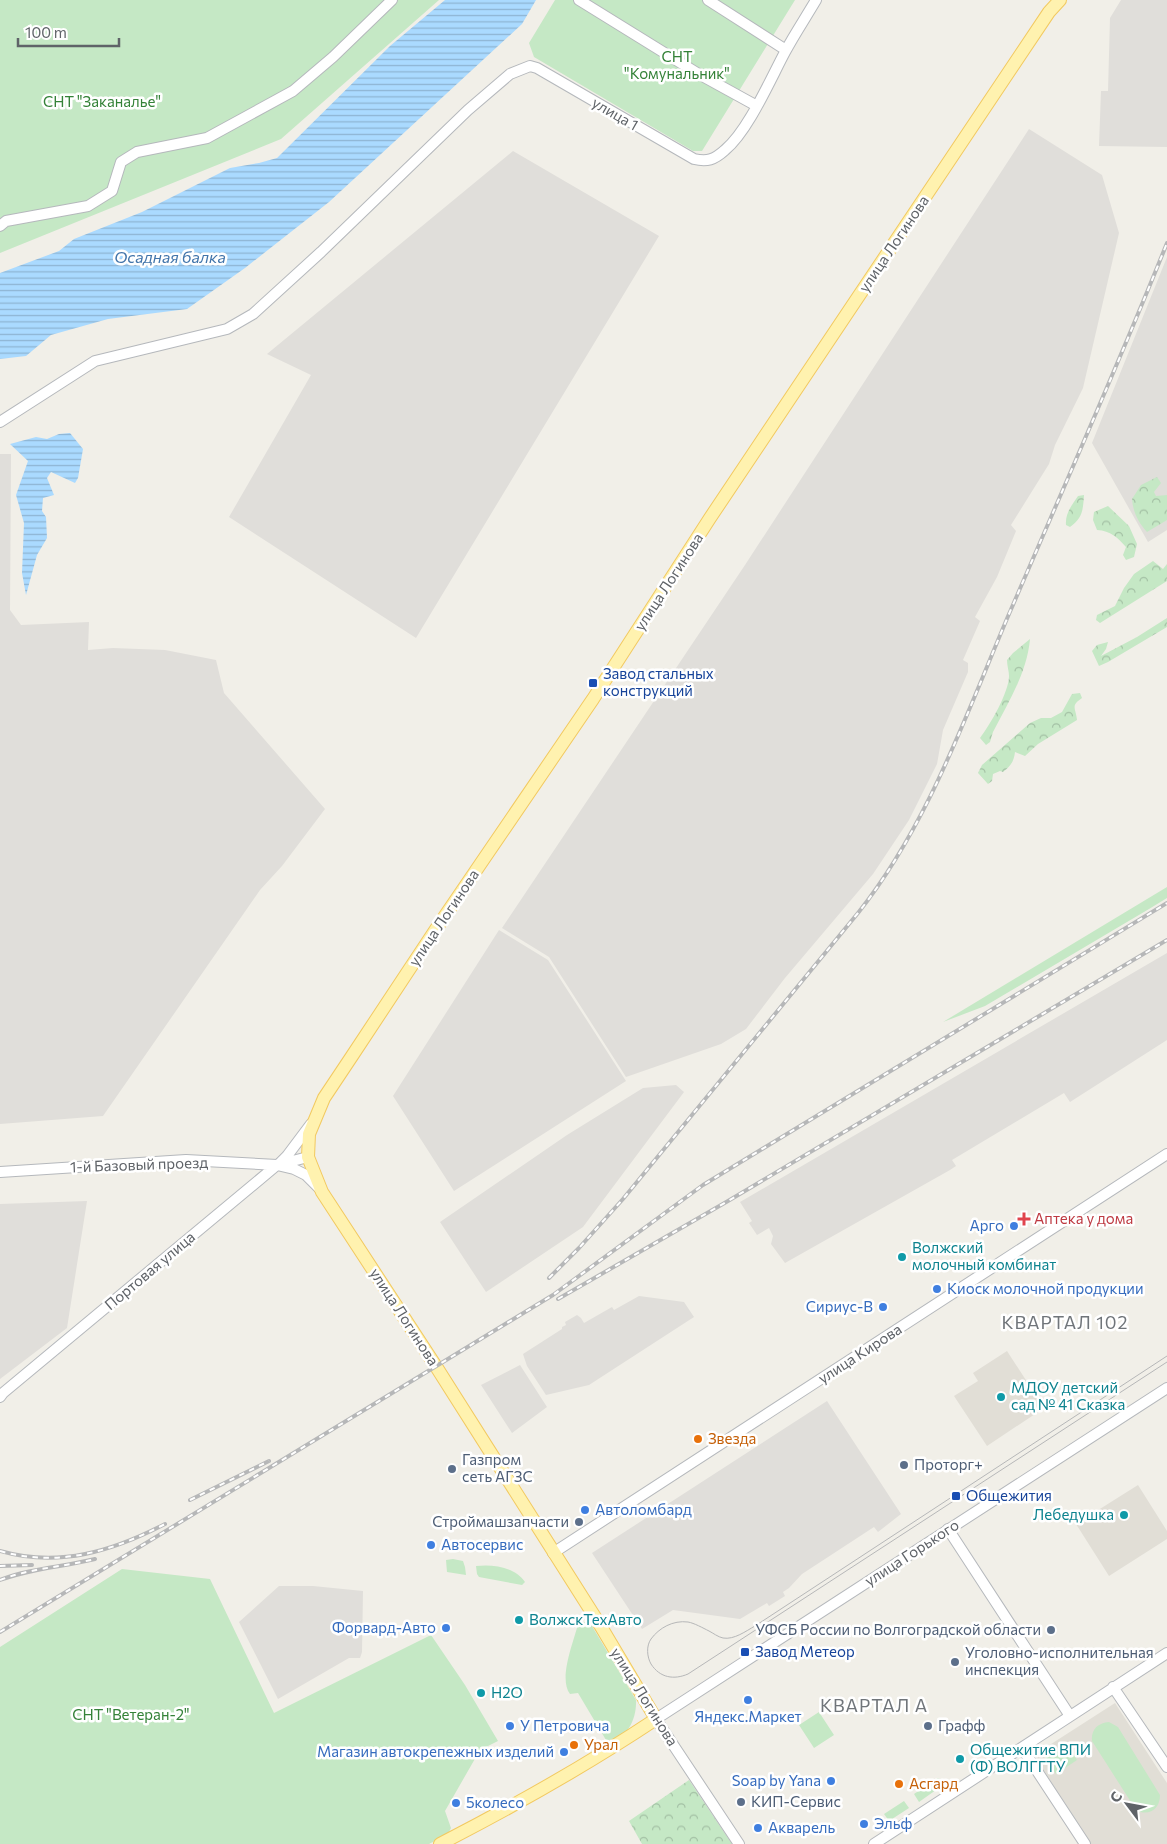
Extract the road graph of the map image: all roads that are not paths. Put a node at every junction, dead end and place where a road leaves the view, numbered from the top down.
1 (392, 0) edge
2 (579, 0) edge
3 (708, 0) edge
4 (816, 0) edge
5 (1060, 0) edge
6 (1052, 6) edge
7 (786, 50) junction
8 (756, 106) junction
9 (0, 226) edge
10 (0, 422) edge
11 (315, 1118) junction
12 (1167, 1154) edge
13 (308, 1157) junction
14 (277, 1166) junction
15 (0, 1172) edge
16 (322, 1192) junction
17 (1167, 1388) edge
18 (0, 1398) edge
19 (948, 1529) junction
20 (554, 1554) junction
21 (1167, 1653) edge
22 (1113, 1687) junction
23 (1070, 1716) junction
24 (656, 1719) junction
25 (1022, 1748) junction
26 (1167, 1767) edge
27 (440, 1844) edge
28 (739, 1844) edge
29 (874, 1844) edge
30 (1085, 1844) edge

1 - 9 street
2 - 8 street
3 - 7 street
4 - 7 street
5 - 6 main road, улица Логинова
6 - 11 main road, улица Логинова
7 - 8 street
8 - 10 street, улица 1
11 - 13 main road, улица Логинова
11 - 14 street
12 - 20 street, улица Кирова
13 - 14 street, Портовая улица
13 - 16 main road, улица Логинова
14 - 15 street, 1-й Базовый проезд
14 - 16 street
14 - 18 street, Портовая улица
16 - 20 main road, улица Логинова
17 - 19 street, улица Горького
19 - 23 street
19 - 24 street, улица Горького
20 - 24 main road, улица Логинова
21 - 22 street
22 - 23 street
22 - 26 street
23 - 25 street
24 - 27 main road
24 - 28 street, улица Логинова
25 - 29 street
25 - 30 street

